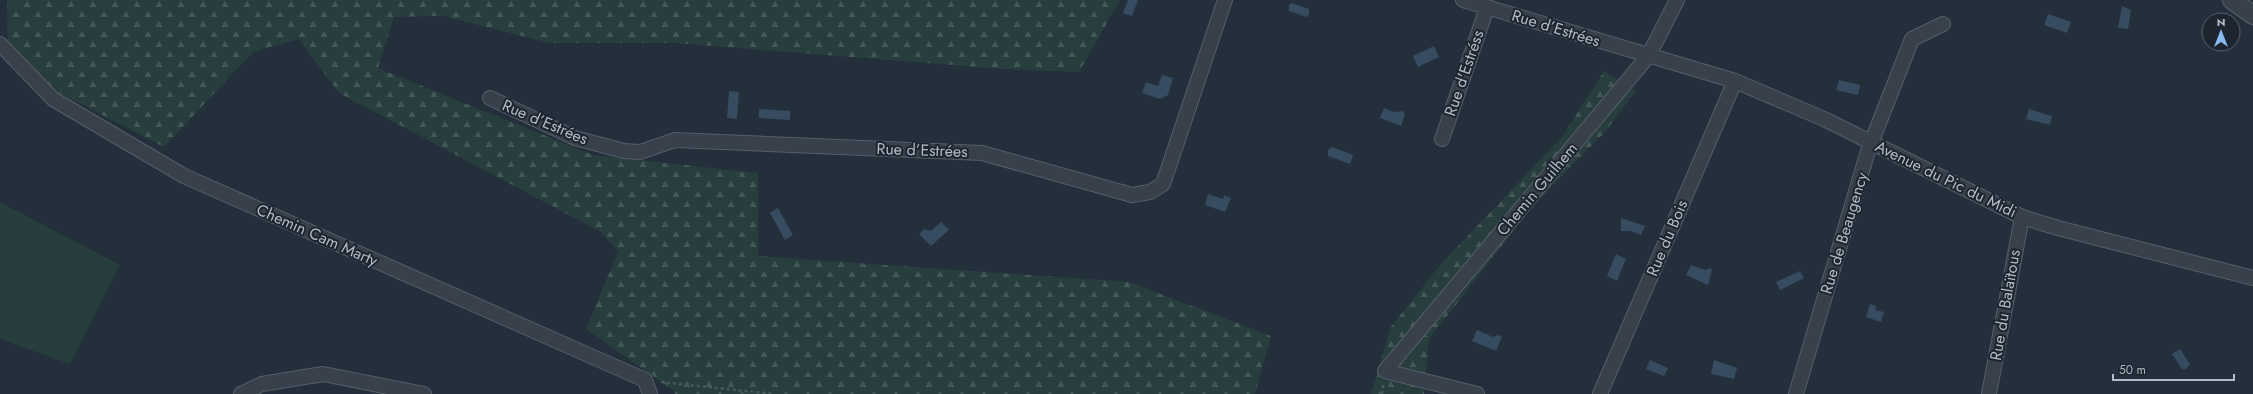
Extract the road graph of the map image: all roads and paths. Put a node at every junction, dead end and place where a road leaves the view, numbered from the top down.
1 (1225, 0) edge
2 (1463, 0) edge
3 (1677, 0) edge
4 (2232, 0) edge
5 (1487, 8) junction
6 (2253, 15) edge
7 (1943, 24) dead end
8 (0, 44) edge
9 (1649, 55) junction
10 (1735, 81) junction
11 (490, 98) dead end
12 (1442, 139) dead end
13 (1872, 143) junction
14 (2022, 217) junction
15 (2253, 278) edge
16 (645, 380) junction
17 (241, 394) edge
18 (424, 394) edge
19 (650, 394) edge
20 (774, 394) edge
21 (1477, 394) edge
22 (1600, 394) edge
23 (1796, 394) edge
24 (1989, 394) edge

1 - 11 street, Rue d’Estrées
2 - 5 street, Rue d’Estrées
3 - 9 street, Chemin Guilhem
4 - 6 street
5 - 9 street, Rue d’Estrées
5 - 12 street, Rue d'Estréss
7 - 13 street, Rue de Beaugency
8 - 16 street, Chemin Cam Marty
9 - 10 street, Avenue du Pic du Midi
9 - 21 street, Chemin Guilhem
10 - 13 street, Avenue du Pic du Midi
10 - 22 street, Rue du Bois
13 - 14 street, Avenue du Pic du Midi
13 - 23 street, Rue de Beaugency
14 - 15 street, Avenue du Pic du Midi
14 - 24 street, Rue du Balaïtous
16 - 19 street
16 - 20 path
17 - 18 street

